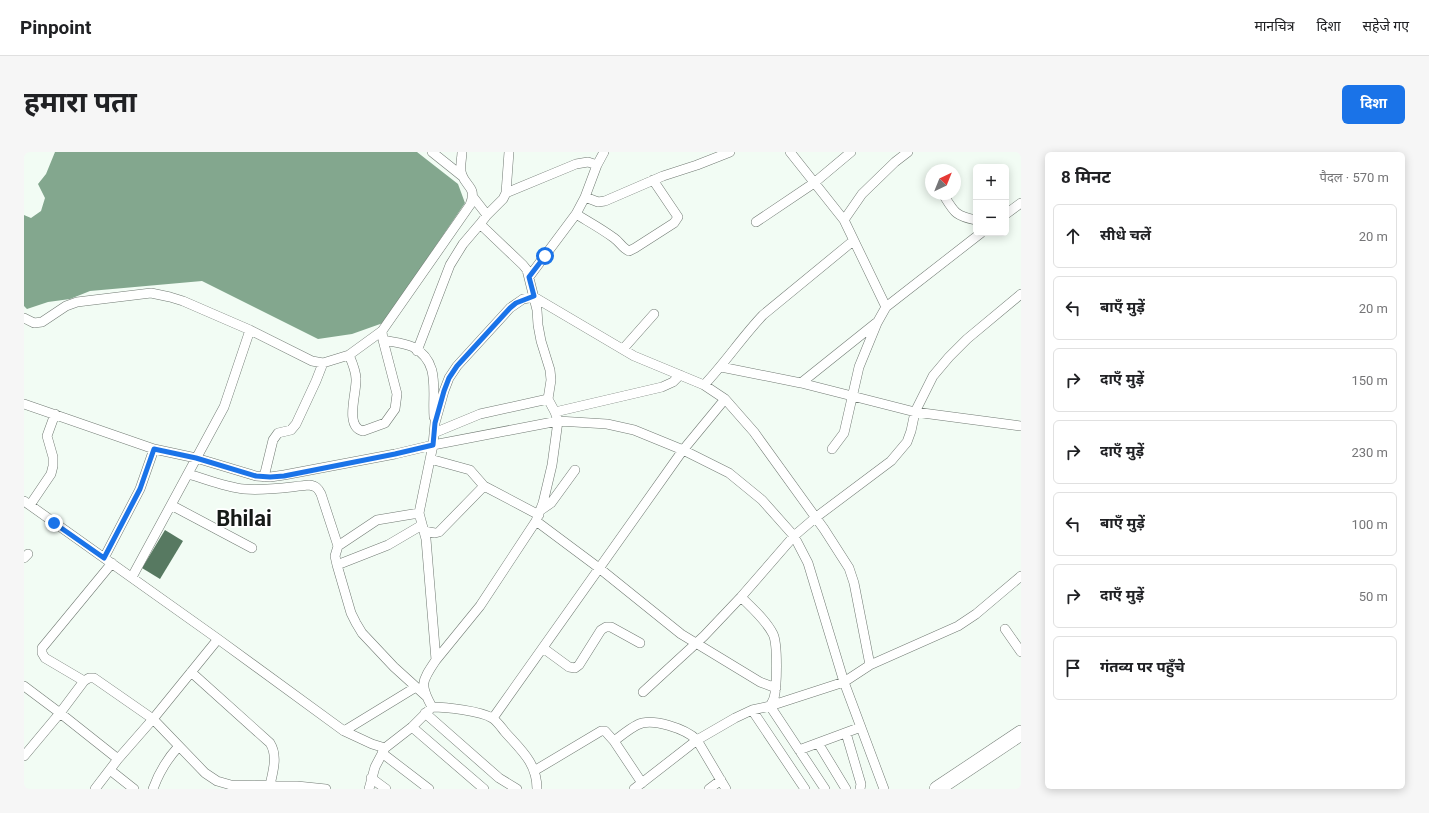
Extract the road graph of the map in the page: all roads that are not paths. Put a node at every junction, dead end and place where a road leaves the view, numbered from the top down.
1 (432, 152) edge
2 (462, 152) edge
3 (509, 152) edge
4 (604, 152) edge
5 (730, 152) edge
6 (790, 152) edge
7 (851, 152) edge
8 (908, 152) edge
9 (597, 165) junction
10 (462, 176) junction
11 (653, 180) junction
12 (814, 183) junction
13 (506, 193) junction
14 (473, 197) junction
15 (585, 197) junction
16 (947, 200) edge
17 (1021, 203) edge
18 (1009, 212) edge
19 (576, 214) junction
20 (487, 215) junction
21 (973, 219) edge
22 (844, 220) junction
23 (756, 222) dead end
24 (480, 224) junction
25 (977, 236) edge
26 (853, 241) junction
27 (529, 277) junction
28 (1021, 294) edge
29 (534, 296) junction
30 (886, 307) junction
31 (654, 314) dead end
32 (24, 318) edge
33 (877, 323) junction
34 (250, 330) junction
35 (382, 335) junction
36 (417, 350) junction
37 (623, 350) junction
38 (350, 355) junction
39 (323, 363) junction
40 (721, 367) junction
41 (680, 375) junction
42 (800, 383) junction
43 (704, 385) junction
44 (853, 397) junction
45 (548, 399) junction
46 (725, 399) junction
47 (24, 404) edge
48 (555, 412) junction
49 (915, 412) junction
50 (55, 414) junction
51 (558, 421) junction
52 (435, 423) junction
53 (1021, 426) edge
54 (434, 433) junction
55 (433, 445) junction
56 (154, 449) junction
57 (832, 449) dead end
58 (683, 450) junction
59 (196, 458) junction
60 (430, 459) junction
61 (575, 470) dead end
62 (188, 474) junction
63 (264, 477) junction
64 (484, 486) junction
65 (27, 503) edge
66 (170, 505) junction
67 (419, 512) junction
68 (539, 515) junction
69 (815, 518) junction
70 (423, 528) junction
71 (794, 536) junction
72 (338, 546) junction
73 (252, 548) dead end
74 (104, 558) junction
75 (112, 563) junction
76 (337, 565) junction
77 (599, 568) junction
78 (1021, 576) edge
79 (132, 577) junction
80 (741, 597) junction
81 (1005, 629) dead end
82 (218, 639) junction
83 (697, 642) junction
84 (640, 643) dead end
85 (543, 648) junction
86 (1021, 652) edge
87 (436, 660) junction
88 (870, 665) junction
89 (191, 672) junction
90 (84, 681) junction
91 (844, 682) junction
92 (416, 687) junction
93 (776, 688) junction
94 (25, 690) edge
95 (643, 692) dead end
96 (426, 696) junction
97 (770, 706) junction
98 (428, 710) junction
99 (752, 710) junction
100 (60, 713) junction
101 (493, 718) junction
102 (153, 719) junction
103 (412, 727) junction
104 (861, 727) junction
105 (344, 731) junction
106 (846, 733) junction
107 (1021, 733) edge
108 (697, 740) junction
109 (614, 741) junction
110 (818, 743) junction
111 (179, 746) junction
112 (384, 750) junction
113 (799, 750) junction
114 (24, 756) edge
115 (118, 759) junction
116 (110, 770) junction
117 (534, 771) junction
118 (371, 778) junction
119 (721, 780) junction
120 (270, 785) junction
121 (636, 787) edge
122 (95, 789) edge
123 (134, 789) edge
124 (153, 789) edge
125 (326, 789) edge
126 (369, 789) edge
127 (386, 789) edge
128 (428, 789) edge
129 (484, 789) edge
130 (517, 789) edge
131 (536, 789) edge
132 (708, 789) edge
133 (726, 789) edge
134 (805, 789) edge
135 (825, 789) edge
136 (846, 789) edge
137 (860, 789) edge
138 (884, 789) edge
139 (937, 789) edge

1 - 10 street
2 - 10 street
3 - 13 street
4 - 9 street
5 - 11 street
6 - 12 street
7 - 12 street
8 - 22 street
9 - 13 street
9 - 15 street
10 - 14 street
11 - 15 street
11 - 19 street
12 - 22 street
12 - 23 street
13 - 20 street
14 - 20 street
14 - 35 street
15 - 19 street
16 - 21 street
17 - 18 street
19 - 27 street
20 - 24 street
22 - 26 street
24 - 27 street
24 - 36 street
25 - 30 street
26 - 30 street
26 - 40 street
27 - 29 street
28 - 49 street
29 - 37 street
29 - 45 street
29 - 52 street
30 - 33 street
31 - 37 street
32 - 34 street
33 - 42 street
33 - 44 street
34 - 39 street
34 - 59 street
35 - 36 street
35 - 38 street
35 - 38 street
36 - 52 street
37 - 41 street
38 - 39 street
39 - 63 street
40 - 42 street
40 - 43 street
41 - 43 street
41 - 48 street
42 - 44 street
43 - 46 street
44 - 49 street
44 - 57 street
45 - 48 street
45 - 54 street
46 - 58 street
46 - 69 street
47 - 50 street
48 - 51 street
49 - 53 street
49 - 69 street
50 - 56 street
50 - 65 street
51 - 55 street
51 - 58 street
51 - 68 street
52 - 54 street
54 - 55 street
55 - 60 street
55 - 63 street
56 - 59 street
56 - 74 street
58 - 71 street
58 - 77 street
59 - 62 street
59 - 63 street
60 - 64 street
60 - 67 street
61 - 68 street
62 - 66 street
62 - 72 street
64 - 68 street
64 - 70 street
65 - 74 street
66 - 73 street
66 - 79 street
67 - 70 street
67 - 72 street
68 - 77 street
68 - 87 street
69 - 71 street
69 - 88 street
70 - 76 street
70 - 87 street
71 - 80 street
71 - 91 street
72 - 76 street
74 - 75 street
75 - 79 street
75 - 90 street
76 - 92 street
77 - 83 street
77 - 85 street
78 - 88 street
79 - 82 street
80 - 83 street
80 - 93 street
81 - 86 street
82 - 89 street
82 - 105 street
83 - 93 street
83 - 95 street
84 - 85 street
85 - 101 street
87 - 96 street
88 - 91 street
89 - 102 street
89 - 120 street
90 - 100 street
90 - 102 street
91 - 97 street
91 - 104 street
92 - 96 street
92 - 105 street
93 - 97 street
94 - 100 street
96 - 98 street
97 - 99 street
97 - 113 street
98 - 101 street
98 - 103 street
98 - 130 street
99 - 108 street
99 - 134 street
100 - 114 street
100 - 115 street
101 - 117 street
102 - 111 street
102 - 115 street
103 - 112 street
103 - 129 street
104 - 106 street
104 - 138 street
105 - 112 street
106 - 110 street
106 - 137 street
107 - 139 main road
108 - 109 street
108 - 119 street
108 - 121 street
109 - 117 street
109 - 121 street
110 - 113 street
110 - 136 street
111 - 120 street
111 - 124 street
112 - 118 street
112 - 128 street
113 - 135 street
115 - 116 street
116 - 122 street
116 - 123 street
117 - 131 street
118 - 126 street
118 - 127 street
119 - 132 street
119 - 133 street
120 - 125 street

